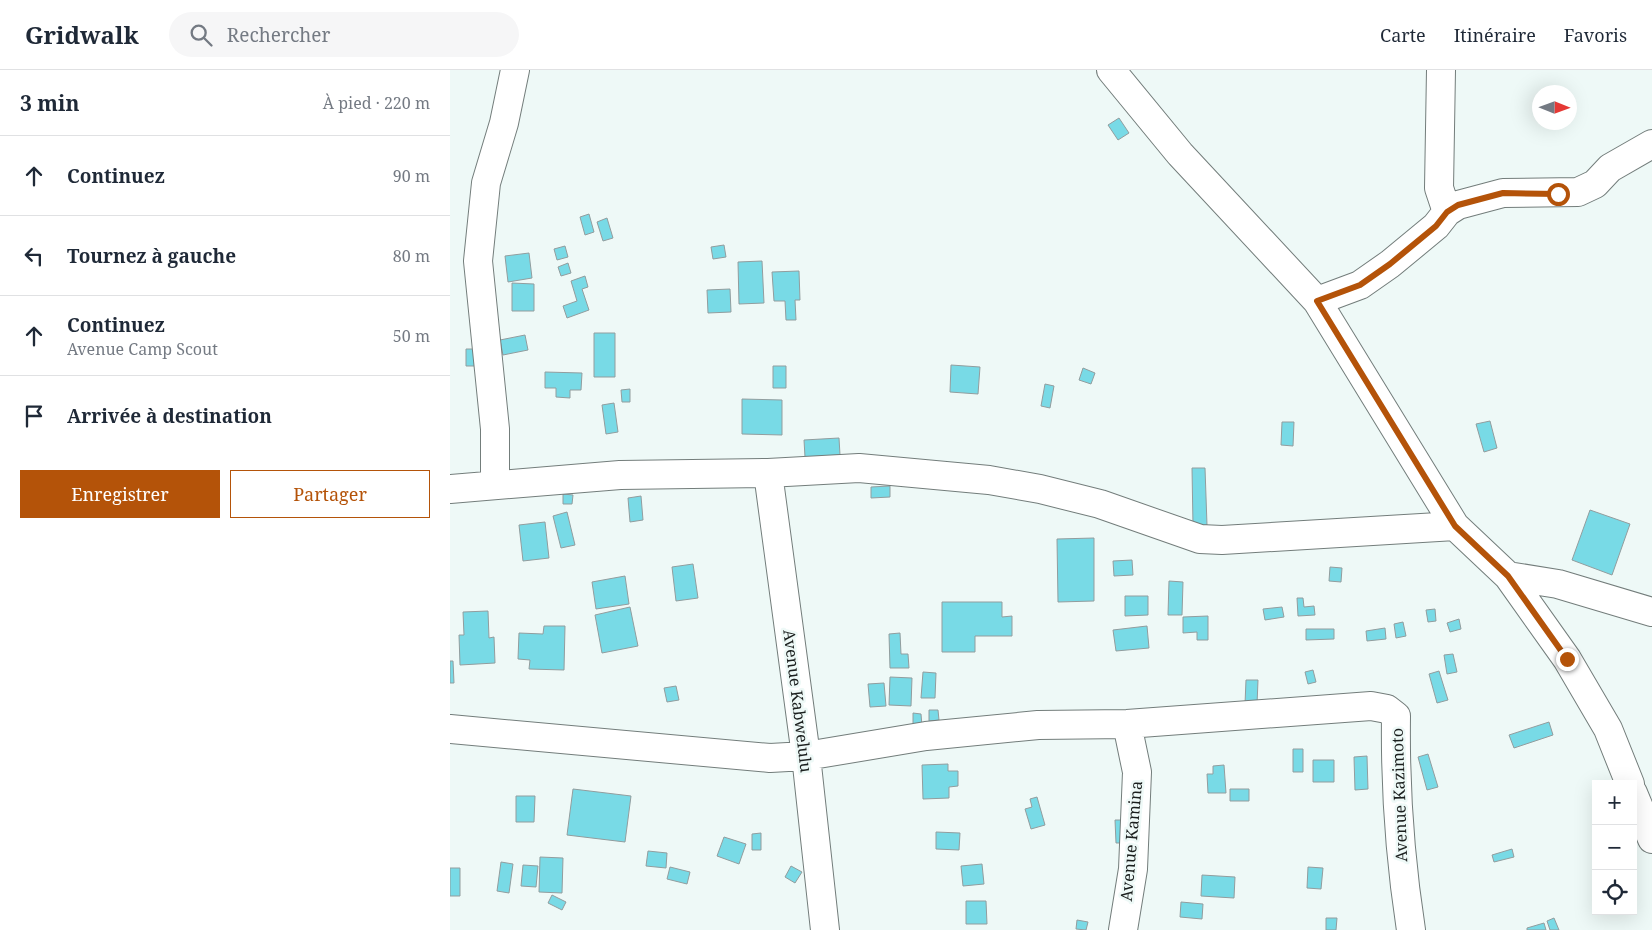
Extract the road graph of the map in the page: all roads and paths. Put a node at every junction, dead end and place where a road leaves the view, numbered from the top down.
1 (515, 70) edge
2 (1111, 70) edge
3 (1441, 70) edge
4 (1652, 144) edge
5 (1447, 212) junction
6 (1317, 301) junction
7 (768, 473) junction
8 (495, 485) junction
9 (450, 489) edge
10 (1455, 526) junction
11 (1508, 576) junction
12 (1652, 612) edge
13 (1127, 724) junction
14 (450, 729) edge
15 (806, 756) junction
16 (1628, 780) edge
17 (1637, 803) edge
18 (1652, 839) edge
19 (826, 930) edge
20 (1123, 930) edge
21 (1411, 930) edge

1 - 8 street
2 - 6 street
3 - 5 street
4 - 5 street
5 - 6 street
6 - 10 street
7 - 8 street
7 - 10 street
7 - 15 street, Avenue Kabwelulu
8 - 9 street
10 - 11 street
11 - 12 street
11 - 16 street
13 - 15 street
13 - 20 street, Avenue Kamina
13 - 21 street, Avenue Kazimoto
14 - 15 street
15 - 19 street, Avenue Kabwelulu
17 - 18 street

